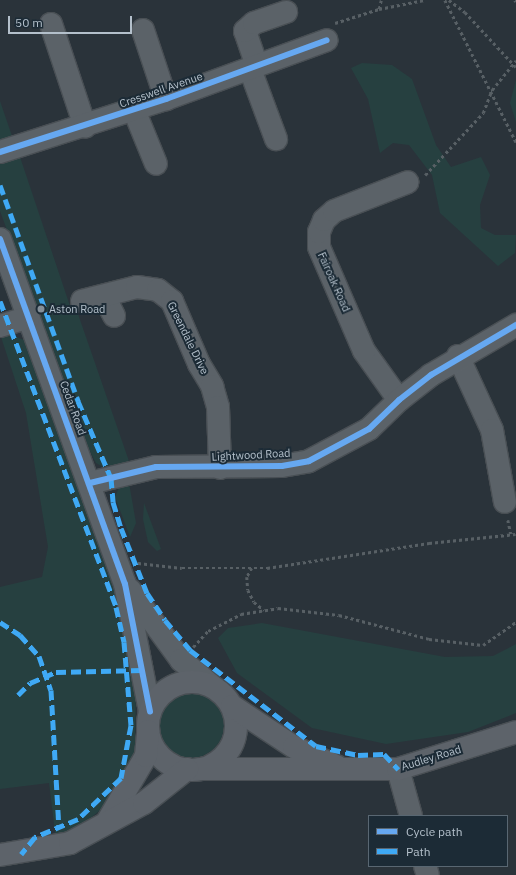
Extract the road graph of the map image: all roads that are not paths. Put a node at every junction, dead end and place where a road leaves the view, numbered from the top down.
1 (286, 12) dead end
2 (51, 24) dead end
3 (144, 30) dead end
4 (327, 40) road end
5 (254, 67) junction
6 (166, 99) junction
7 (134, 110) junction
8 (85, 126) junction
9 (276, 139) dead end
10 (0, 152) edge
11 (156, 164) dead end
12 (408, 182) road end
13 (0, 239) edge
14 (82, 301) dead end
15 (29, 317) junction
16 (516, 325) edge
17 (0, 326) edge
18 (458, 356) junction
19 (399, 400) junction
20 (220, 468) junction
21 (90, 483) junction
22 (503, 504) edge
23 (125, 584) junction
24 (212, 686) junction
25 (232, 706) junction
26 (149, 717) junction
27 (516, 732) edge
28 (193, 769) junction
29 (398, 769) junction
30 (343, 770) junction
31 (411, 815) edge
32 (104, 827) junction
33 (0, 854) edge

1 - 5 street
2 - 8 street
3 - 6 street
4 - 5 street, Cresswell Avenue
5 - 6 street, Cresswell Avenue
5 - 9 street
6 - 7 street, Cresswell Avenue
7 - 8 street, Cresswell Avenue
7 - 11 street
8 - 10 street, Cresswell Avenue
12 - 19 street, Fairoak Road
13 - 15 street, Cedar Road
14 - 20 street, Greendale Drive
15 - 17 street
15 - 21 street, Cedar Road
16 - 18 street, Lightwood Road
18 - 19 street, Lightwood Road
18 - 22 street
19 - 20 street, Lightwood Road
20 - 21 street, Lightwood Road
21 - 23 street, Cedar Road
23 - 24 street
23 - 26 street
24 - 25 main road
24 - 26 main road
25 - 28 main road
25 - 30 main road, Audley Road
26 - 28 main road
26 - 32 main road
27 - 29 main road, Audley Road
28 - 30 main road, Audley Road
28 - 32 main road
29 - 30 main road, Audley Road
29 - 31 street
32 - 33 main road

